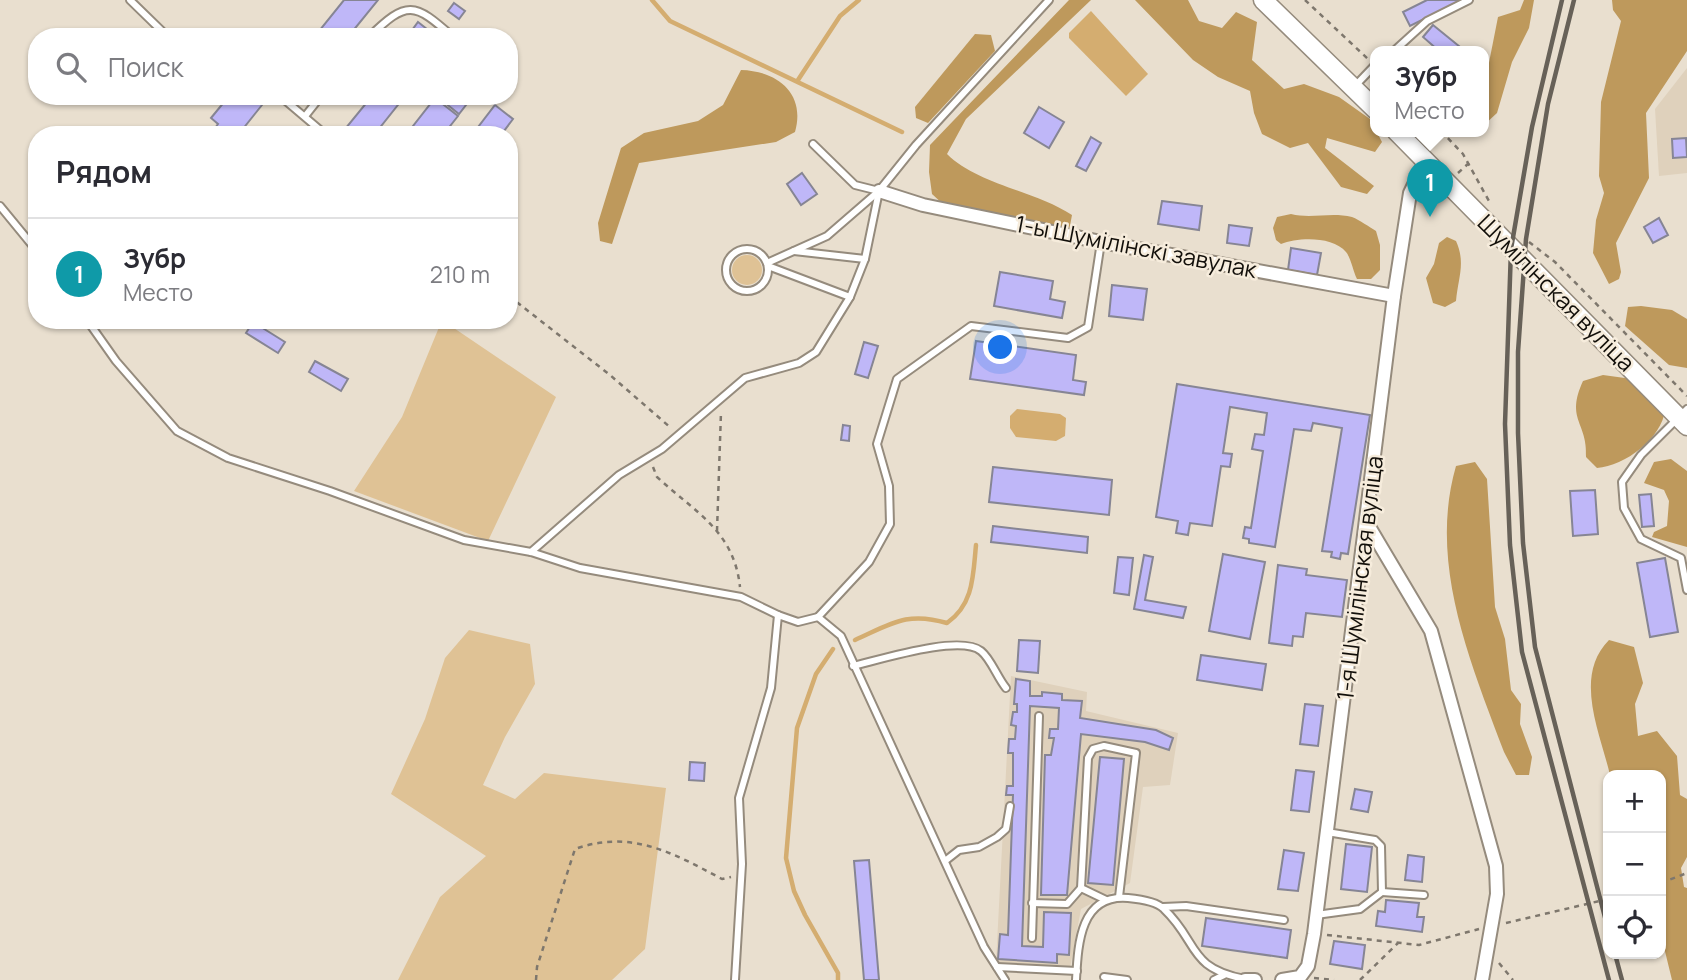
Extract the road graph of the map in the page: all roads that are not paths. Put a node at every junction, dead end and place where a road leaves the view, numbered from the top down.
1 (130, 0) edge
2 (1049, 0) edge
3 (1264, 0) edge
4 (1469, 0) edge
5 (159, 28) edge
6 (376, 28) edge
7 (443, 28) edge
8 (1400, 46) edge
9 (1370, 69) edge
10 (1354, 87) junction
11 (1370, 104) edge
12 (292, 105) edge
13 (314, 105) edge
14 (306, 115) junction
15 (317, 126) edge
16 (1402, 137) edge
17 (813, 144) dead end
18 (1425, 162) junction
19 (879, 191) junction
20 (0, 206) edge
21 (28, 240) edge
22 (1101, 242) junction
23 (793, 251) junction
24 (865, 259) junction
25 (768, 264) junction
26 (1394, 296) junction
27 (850, 297) junction
28 (93, 329) edge
29 (1684, 417) edge
30 (1368, 526) junction
31 (531, 552) junction
32 (1687, 590) edge
33 (778, 615) junction
34 (818, 617) junction
35 (853, 666) junction
36 (1006, 688) dead end
37 (1040, 716) dead end
38 (1010, 806) dead end
39 (1327, 832) junction
40 (946, 861) junction
41 (1080, 888) junction
42 (1382, 892) junction
43 (1424, 895) dead end
44 (1119, 897) junction
45 (1106, 900) junction
46 (1032, 903) junction
47 (1163, 907) junction
48 (1316, 915) junction
49 (1284, 920) dead end
50 (1032, 938) dead end
51 (997, 967) junction
52 (1077, 971) junction
53 (1224, 975) junction
54 (1104, 977) dead end
55 (734, 980) edge
56 (1005, 980) edge
57 (1076, 980) edge
58 (1127, 980) edge
59 (1214, 980) edge
60 (1245, 980) edge
61 (1255, 980) edge
62 (1282, 980) edge
63 (1482, 980) edge

1 - 5 lane
2 - 19 lane
3 - 10 main road
4 - 8 lane
6 - 7 lane
9 - 10 lane
10 - 11 main road
12 - 14 lane
13 - 14 lane
14 - 15 lane
16 - 18 main road, Шумілінская вуліца
17 - 19 lane
18 - 26 street, 1-я Шумілінская вуліца
18 - 29 main road, Шумілінская вуліца
19 - 22 street, 1-ы Шумілінскі завулак
19 - 23 lane
19 - 24 lane
20 - 21 lane
22 - 26 street, 1-ы Шумілінскі завулак
22 - 34 lane
23 - 24 lane
23 - 25 lane
24 - 27 lane
25 - 25 lane
25 - 27 lane
26 - 30 street, 1-я Шумілінская вуліца
27 - 31 lane
28 - 31 lane
29 - 32 lane
30 - 39 street, 1-я Шумілінская вуліца
30 - 63 street
31 - 33 lane
33 - 34 lane
33 - 55 lane
34 - 35 lane
35 - 36 lane
35 - 40 lane
37 - 46 lane
38 - 40 lane
39 - 42 lane
39 - 48 street, 1-я Шумілінская вуліца
40 - 51 lane
41 - 44 lane
41 - 45 lane
41 - 46 lane
42 - 43 lane
42 - 48 lane
44 - 45 lane
44 - 47 lane
45 - 52 lane
46 - 50 lane
47 - 49 lane
47 - 53 lane
48 - 62 street, 1-я Шумілінская вуліца
51 - 52 lane
51 - 56 lane
52 - 57 lane
53 - 59 lane
53 - 60 lane
54 - 58 lane
60 - 61 street

